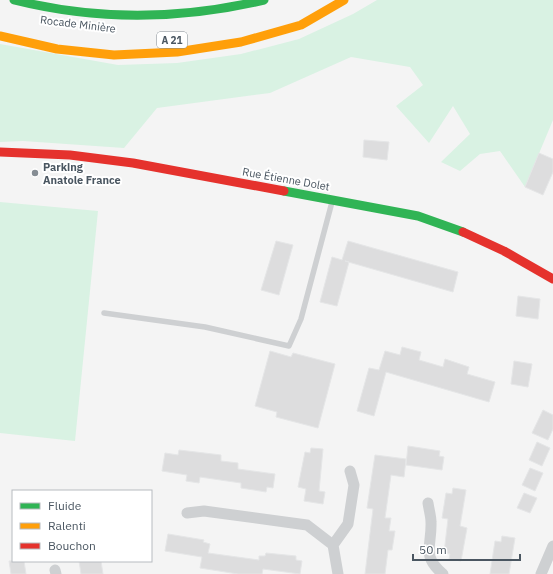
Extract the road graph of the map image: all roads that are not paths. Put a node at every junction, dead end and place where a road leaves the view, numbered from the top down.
1 (14, 0) edge
2 (264, 0) edge
3 (340, 0) edge
4 (344, 0) edge
5 (301, 15) dead end
6 (0, 36) edge
7 (0, 152) edge
8 (332, 200) junction
9 (553, 279) edge
10 (104, 313) dead end
11 (350, 471) dead end
12 (428, 504) dead end
13 (187, 512) dead end
14 (334, 545) junction
15 (553, 546) edge
16 (338, 574) edge
17 (443, 574) edge
18 (541, 574) edge

1 - 2 main road, Rocade Minière
3 - 5 main road
4 - 6 main road
7 - 8 main road, Rue Étienne Dolet
8 - 9 main road, Rue Étienne Dolet
8 - 10 lane
11 - 14 street
12 - 17 street
13 - 14 street
14 - 16 street
15 - 18 street

